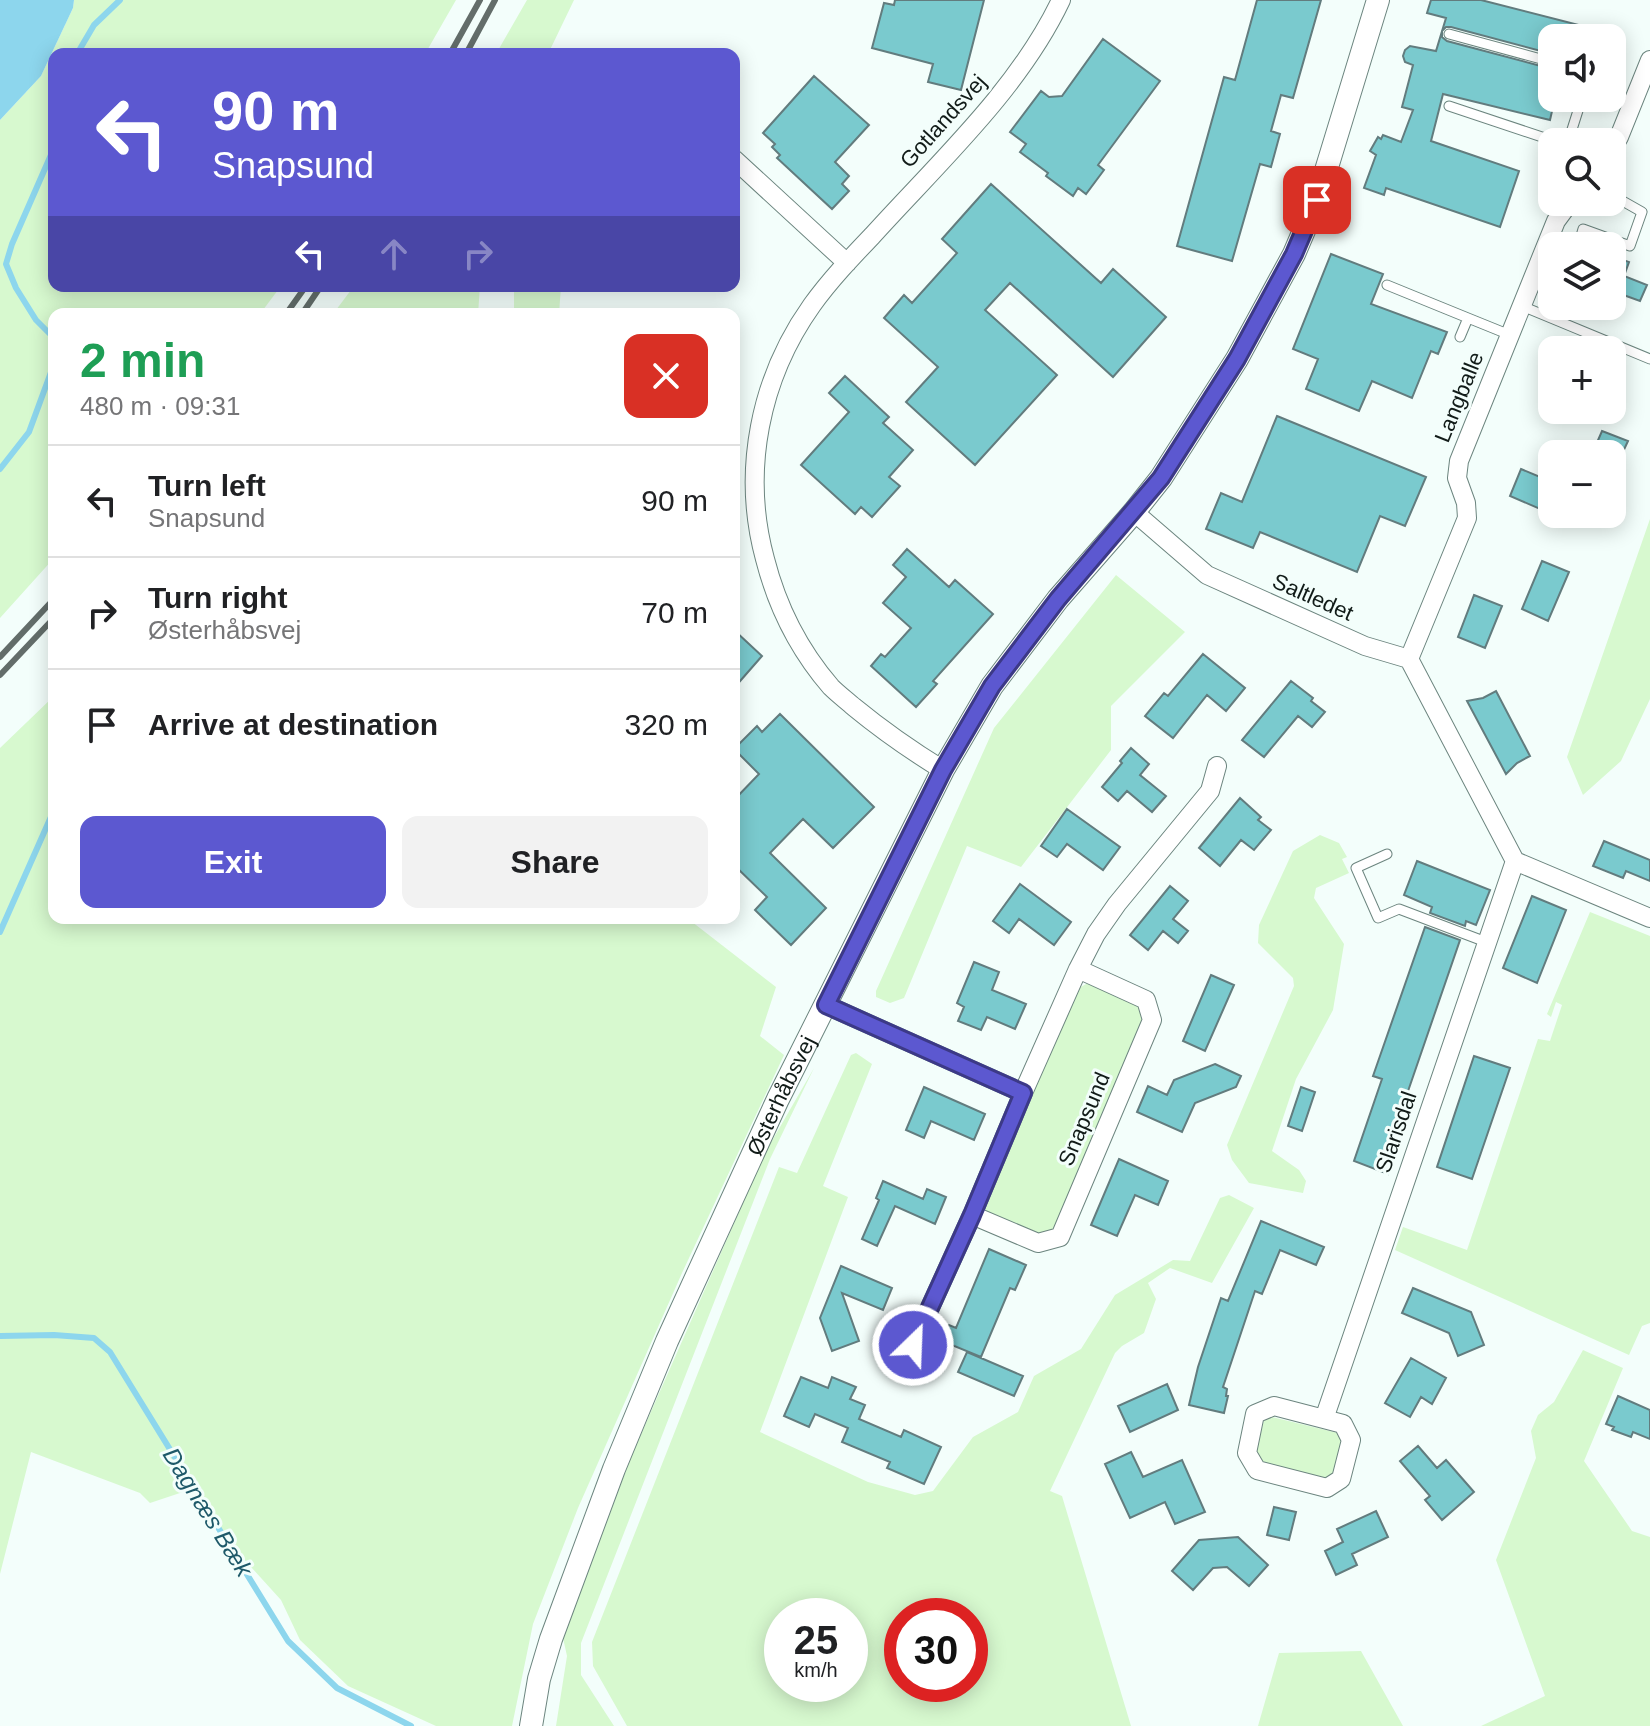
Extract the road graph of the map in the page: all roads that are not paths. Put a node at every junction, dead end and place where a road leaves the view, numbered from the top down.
1 (1061, 0) edge
2 (1378, 0) edge
3 (1449, 34) dead end
4 (1538, 58) edge
5 (1650, 60) edge
6 (1449, 106) dead end
7 (1623, 128) edge
8 (1538, 136) edge
9 (740, 165) edge
10 (1626, 203) edge
11 (1626, 245) edge
12 (847, 263) junction
13 (1538, 279) edge
14 (1387, 285) dead end
15 (1522, 306) junction
16 (1468, 318) junction
17 (1510, 335) junction
18 (1460, 337) dead end
19 (1650, 359) edge
20 (1134, 512) junction
21 (1409, 659) junction
22 (1217, 766) dead end
23 (943, 770) junction
24 (1387, 854) dead end
25 (1515, 861) junction
26 (1650, 918) edge
27 (1486, 942) junction
28 (1078, 969) junction
29 (826, 1005) junction
30 (1023, 1093) junction
31 (972, 1215) junction
32 (917, 1371) dead end
33 (1324, 1419) junction
34 (531, 1726) edge

1 - 12 street, Gotlandsvej
2 - 20 street, Østerhåbsvej
3 - 4 lane
5 - 7 street
6 - 8 lane
9 - 12 street
10 - 11 lane
12 - 23 street, Gotlandsvej
13 - 15 street, Langballe
14 - 16 lane
15 - 17 street, Langballe
15 - 19 lane
16 - 17 lane
16 - 18 lane
17 - 21 street, Langballe
20 - 21 street, Saltledet
20 - 23 street, Østerhåbsvej
21 - 25 street
22 - 28 street
23 - 29 street, Østerhåbsvej
24 - 27 lane
25 - 26 street
25 - 27 street, Slarisdal
27 - 33 street, Slarisdal
28 - 30 street
28 - 31 street, Snapsund
29 - 30 street
29 - 34 street, Østerhåbsvej
30 - 31 street
31 - 32 street
33 - 33 street

